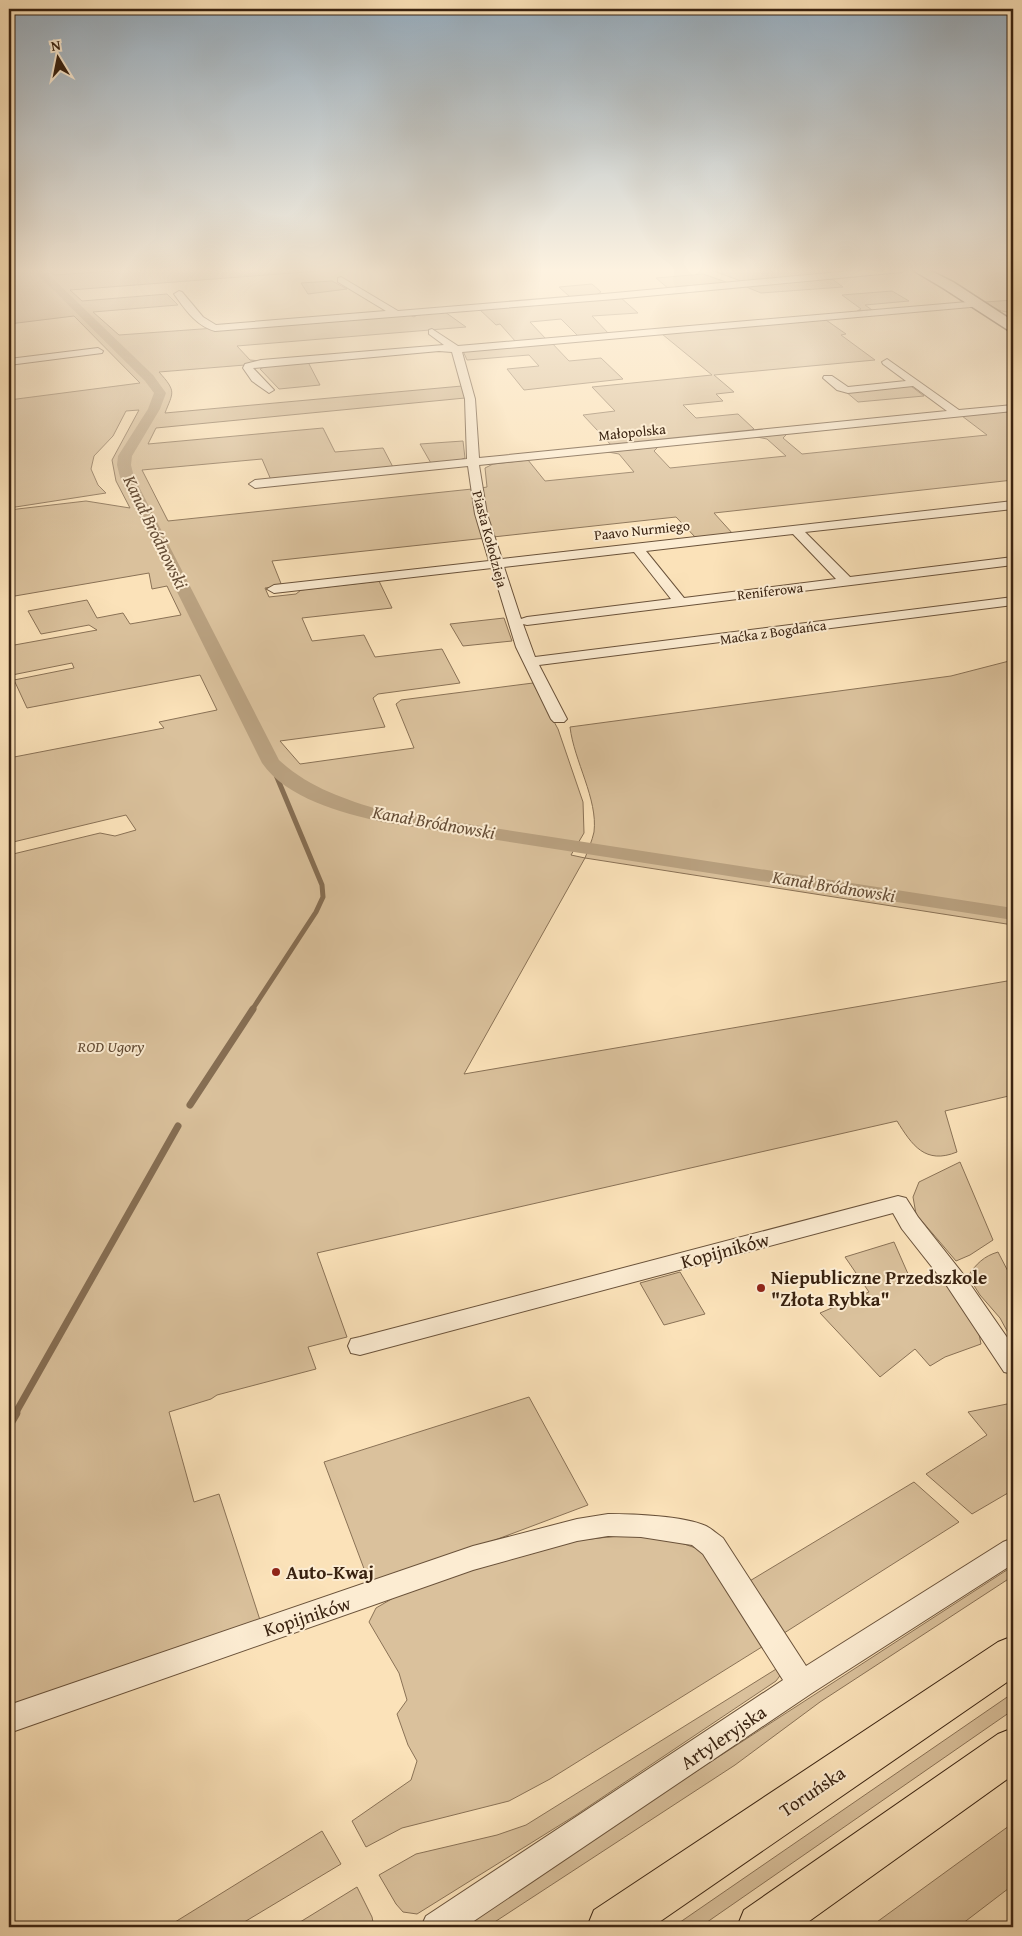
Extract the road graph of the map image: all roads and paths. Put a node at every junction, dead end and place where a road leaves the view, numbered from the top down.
1 (30, 359) edge
2 (304, 359) edge
3 (459, 359) edge
4 (9, 362) edge
5 (887, 362) dead end
6 (828, 378) dead end
7 (915, 383) junction
8 (269, 390) dead end
9 (1013, 408) edge
10 (957, 414) junction
11 (473, 463) junction
12 (255, 484) dead end
13 (1013, 505) edge
14 (795, 530) junction
15 (637, 547) junction
16 (1013, 561) edge
17 (496, 564) junction
18 (846, 581) junction
19 (274, 589) dead end
20 (1013, 600) edge
21 (680, 602) junction
22 (527, 621) dead end
23 (532, 662) junction
24 (559, 719) dead end
25 (360, 1346) dead end
26 (1013, 1365) edge
27 (1013, 1550) edge
28 (1005, 1660) edge
29 (802, 1684) junction
30 (9, 1719) edge
31 (1013, 1748) edge
32 (436, 1927) edge
33 (611, 1927) edge
34 (761, 1927) edge

1 - 4 street
2 - 8 street
3 - 11 street, Piasta Kołodzieja
5 - 7 street
6 - 7 street
7 - 10 street
9 - 10 street, Małopolska
10 - 11 street, Małopolska
11 - 12 street, Małopolska
11 - 17 street, Piasta Kołodzieja
13 - 14 street, Paavo Nurmiego
14 - 15 street, Paavo Nurmiego
14 - 18 street
15 - 17 street, Paavo Nurmiego
15 - 21 street
16 - 18 street, Reniferowa
17 - 19 street, Paavo Nurmiego
17 - 23 street, Piasta Kołodzieja
18 - 21 street, Reniferowa
20 - 23 street, Maćka z Bogdańca
21 - 22 street, Reniferowa
23 - 24 street, Piasta Kołodzieja
25 - 26 street, Kopijników
27 - 29 street, Artyleryjska
28 - 33 highway, Toruńska
29 - 30 street, Kopijników
29 - 32 street, Artyleryjska
31 - 34 highway

